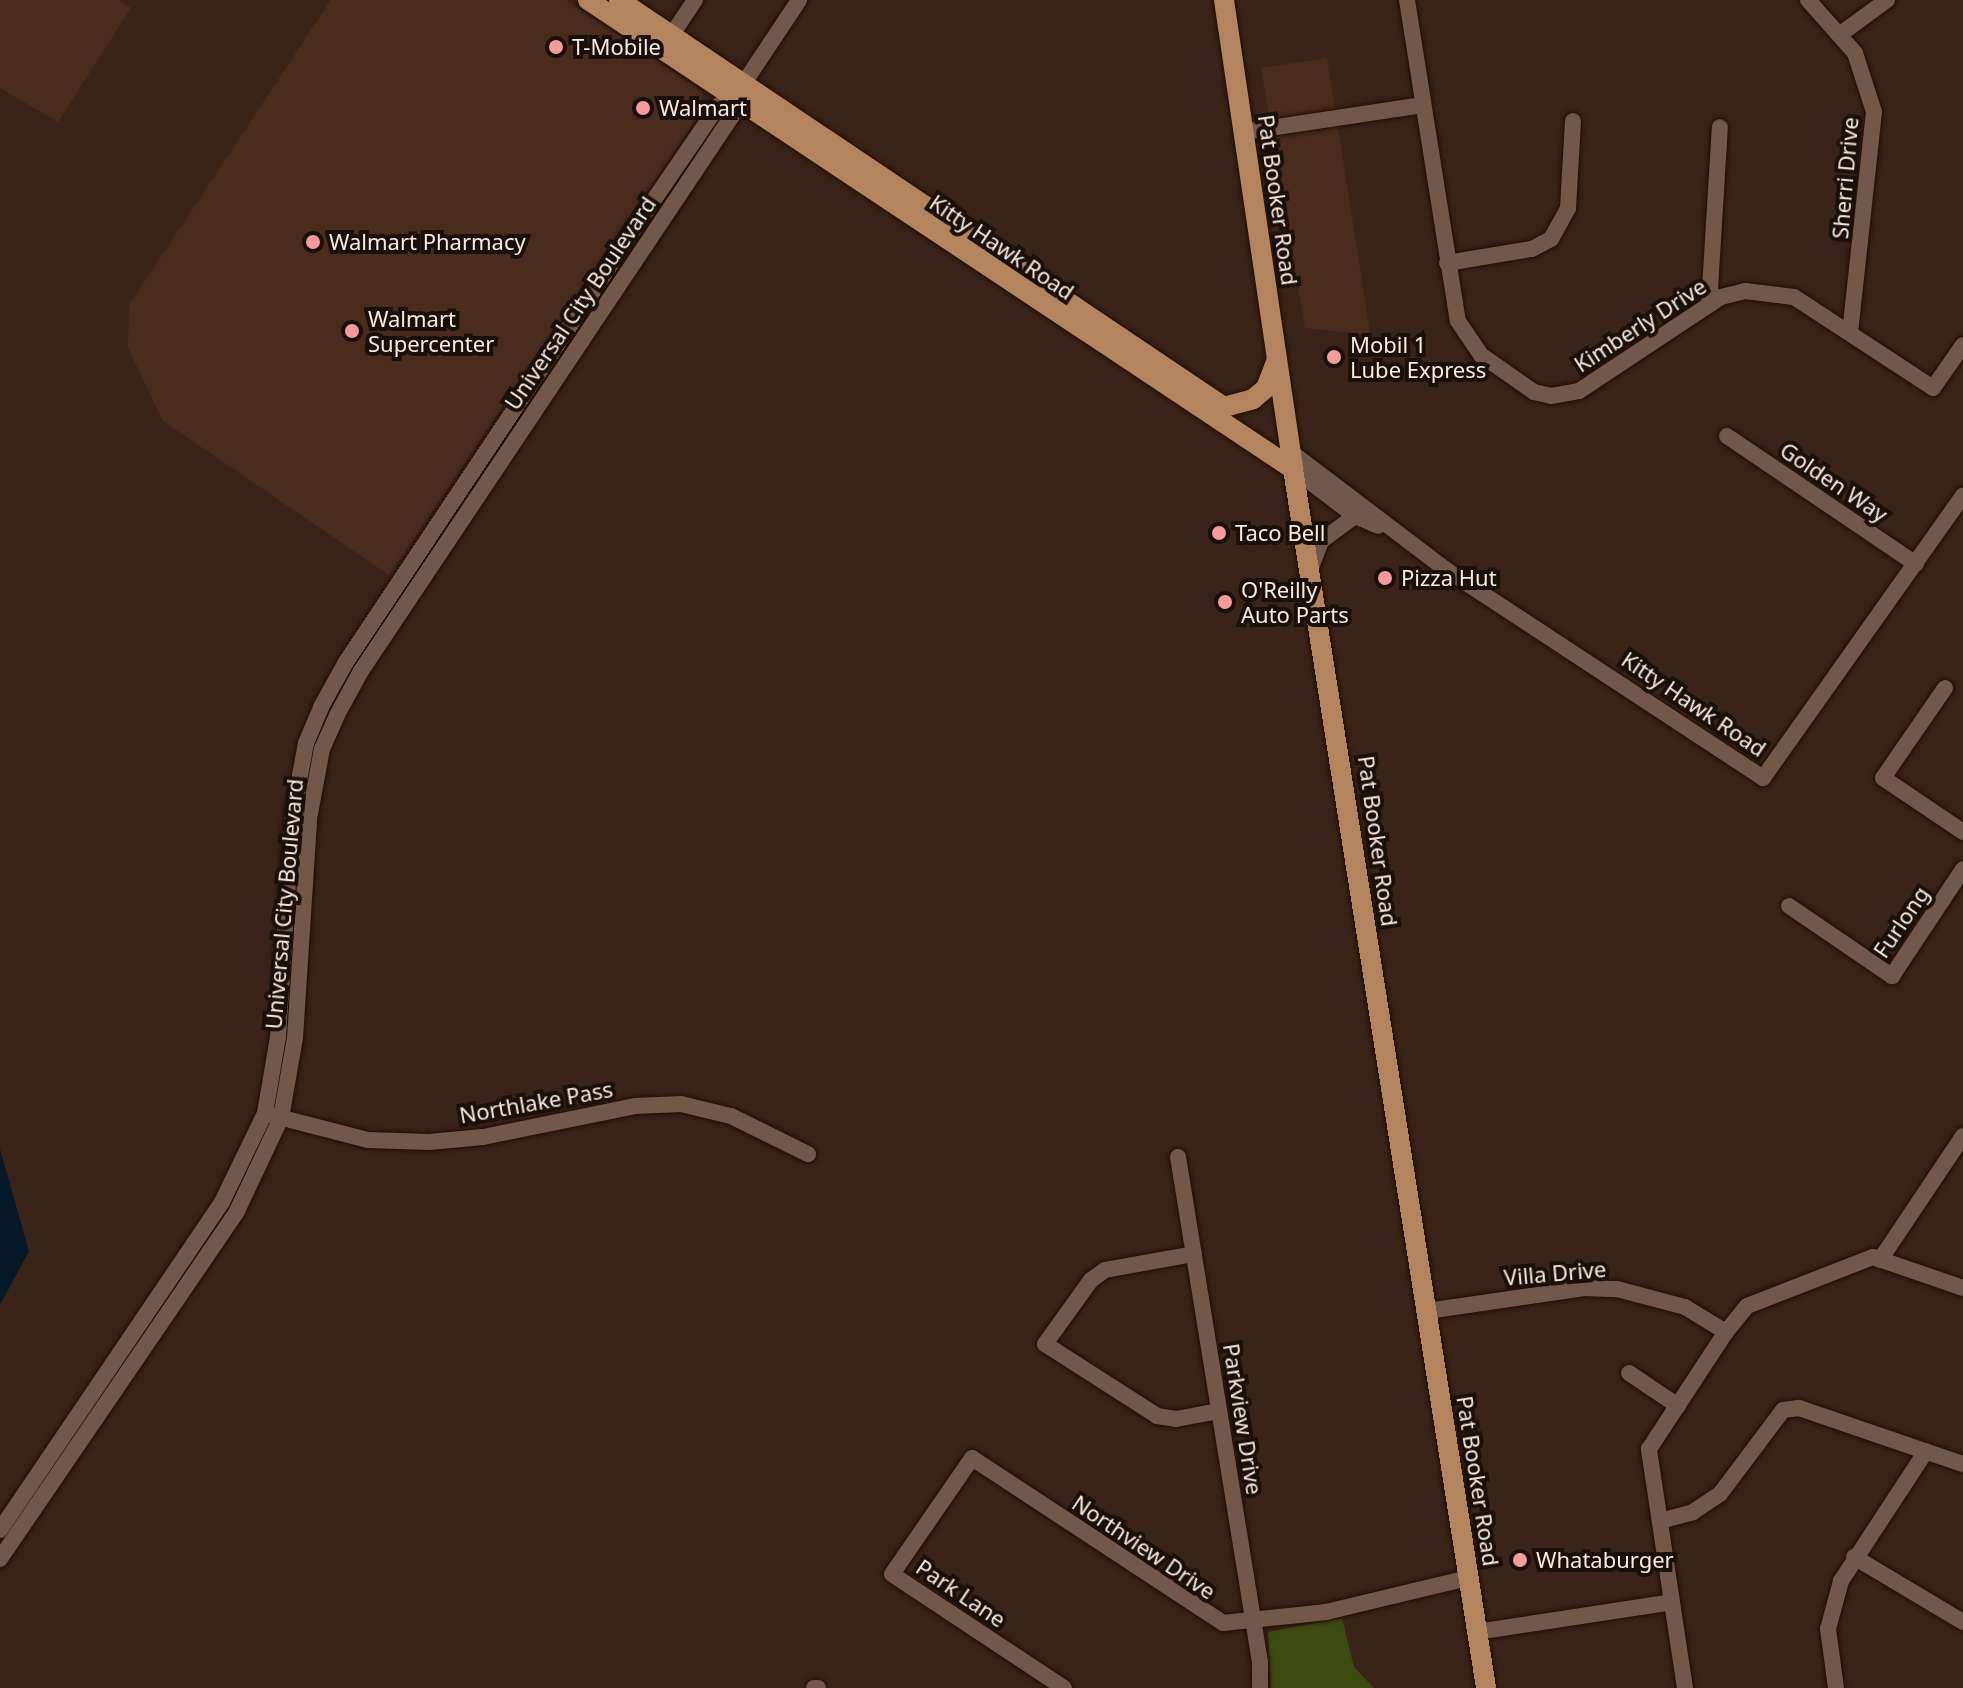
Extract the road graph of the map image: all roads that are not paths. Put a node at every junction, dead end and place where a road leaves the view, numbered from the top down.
1 (588, 0) edge
2 (619, 0) edge
3 (695, 0) edge
4 (799, 0) edge
5 (1224, 0) edge
6 (1407, 0) edge
7 (1808, 0) edge
8 (1887, 0) edge
9 (1842, 33) junction
10 (667, 42) junction
11 (739, 90) junction
12 (1423, 105) junction
13 (1573, 121) dead end
14 (1720, 127) dead end
15 (1244, 132) junction
16 (647, 210) junction
17 (663, 220) junction
18 (1447, 263) junction
19 (1709, 305) junction
20 (584, 321) junction
21 (1850, 332) junction
22 (1963, 345) edge
23 (1125, 349) junction
24 (1277, 359) junction
25 (1224, 407) junction
26 (507, 419) junction
27 (521, 430) junction
28 (1727, 436) dead end
29 (1292, 461) junction
30 (468, 494) junction
31 (1963, 496) edge
32 (1355, 516) junction
33 (1391, 531) junction
34 (1916, 564) junction
35 (1310, 570) junction
36 (359, 642) junction
37 (373, 652) junction
38 (1945, 688) dead end
39 (300, 818) junction
40 (1963, 832) edge
41 (1963, 869) edge
42 (1789, 906) dead end
43 (273, 1116) junction
44 (1963, 1136) edge
45 (808, 1154) dead end
46 (1178, 1157) dead end
47 (1194, 1254) junction
48 (1880, 1260) junction
49 (1963, 1288) edge
50 (1427, 1311) junction
51 (1726, 1332) junction
52 (1629, 1373) dead end
53 (1678, 1406) junction
54 (1219, 1411) junction
55 (1926, 1451) junction
56 (1963, 1464) edge
57 (26, 1508) junction
58 (932, 1516) joint
59 (1660, 1521) junction
60 (0, 1530) edge
61 (1854, 1557) junction
62 (0, 1559) edge
63 (1468, 1578) junction
64 (1672, 1602) junction
65 (1963, 1622) edge
66 (1254, 1623) junction
67 (1477, 1632) junction
68 (1064, 1688) edge
69 (1260, 1688) edge
70 (1486, 1688) edge
71 (1685, 1688) edge
72 (1836, 1688) edge

1 - 10 main road, Kitty Hawk Road
2 - 10 main road, Kitty Hawk Road
3 - 10 street
4 - 11 street, Universal City Boulevard
5 - 15 main road, Pat Booker Road
6 - 12 street, Kimberly Drive
7 - 9 street, Sherri Drive
8 - 9 street
9 - 21 street, Sherri Drive
10 - 11 main road, Kitty Hawk Road
11 - 16 street, Universal City Boulevard
11 - 17 street, Universal City Boulevard
11 - 23 main road, Kitty Hawk Road
12 - 15 street
12 - 18 street, Kimberly Drive
13 - 18 street
14 - 19 street
15 - 24 main road, Pat Booker Road
16 - 17 street
16 - 20 street, Universal City Boulevard
17 - 20 street, Universal City Boulevard
18 - 19 street, Kimberly Drive
19 - 21 street, Kimberly Drive
20 - 26 street, Universal City Boulevard
20 - 27 street, Universal City Boulevard
21 - 22 street, Kimberly Drive
23 - 25 main road, Kitty Hawk Road
23 - 29 main road, Kitty Hawk Road
24 - 25 main road
24 - 29 main road, Pat Booker Road
25 - 29 main road, Kitty Hawk Road
26 - 27 street
26 - 30 street, Universal City Boulevard
27 - 30 street, Universal City Boulevard
28 - 34 street, Golden Way
29 - 32 street, Kitty Hawk Road
29 - 33 street, Kitty Hawk Road
29 - 35 main road, Pat Booker Road
30 - 36 street, Universal City Boulevard
30 - 37 street, Universal City Boulevard
31 - 34 street, Kitty Hawk Road
32 - 33 street, Kitty Hawk Road
32 - 35 street
33 - 34 street, Kitty Hawk Road
35 - 50 main road, Pat Booker Road
36 - 37 street
36 - 39 street, Universal City Boulevard
37 - 39 street, Universal City Boulevard
38 - 40 street
39 - 43 street, Universal City Boulevard
41 - 42 street, Furlong
43 - 45 street, Northlake Pass
43 - 57 street, Universal City Boulevard
44 - 48 street
46 - 47 street, Parkview Drive
47 - 54 street, Parkview Drive
47 - 54 street
48 - 49 street
48 - 51 street
50 - 51 street, Villa Drive
50 - 63 main road, Pat Booker Road
51 - 53 street
52 - 53 street
53 - 59 street
54 - 66 street, Parkview Drive
55 - 56 street
55 - 59 street
55 - 61 street
57 - 60 street, Universal City Boulevard
57 - 62 street, Universal City Boulevard
58 - 66 street, Northview Drive
58 - 68 street, Park Lane
59 - 64 street
61 - 65 street
61 - 72 street
63 - 66 street, Northview Drive
63 - 67 main road, Pat Booker Road
64 - 67 street
64 - 71 street
66 - 69 street, Parkview Drive
67 - 70 main road, Pat Booker Road

